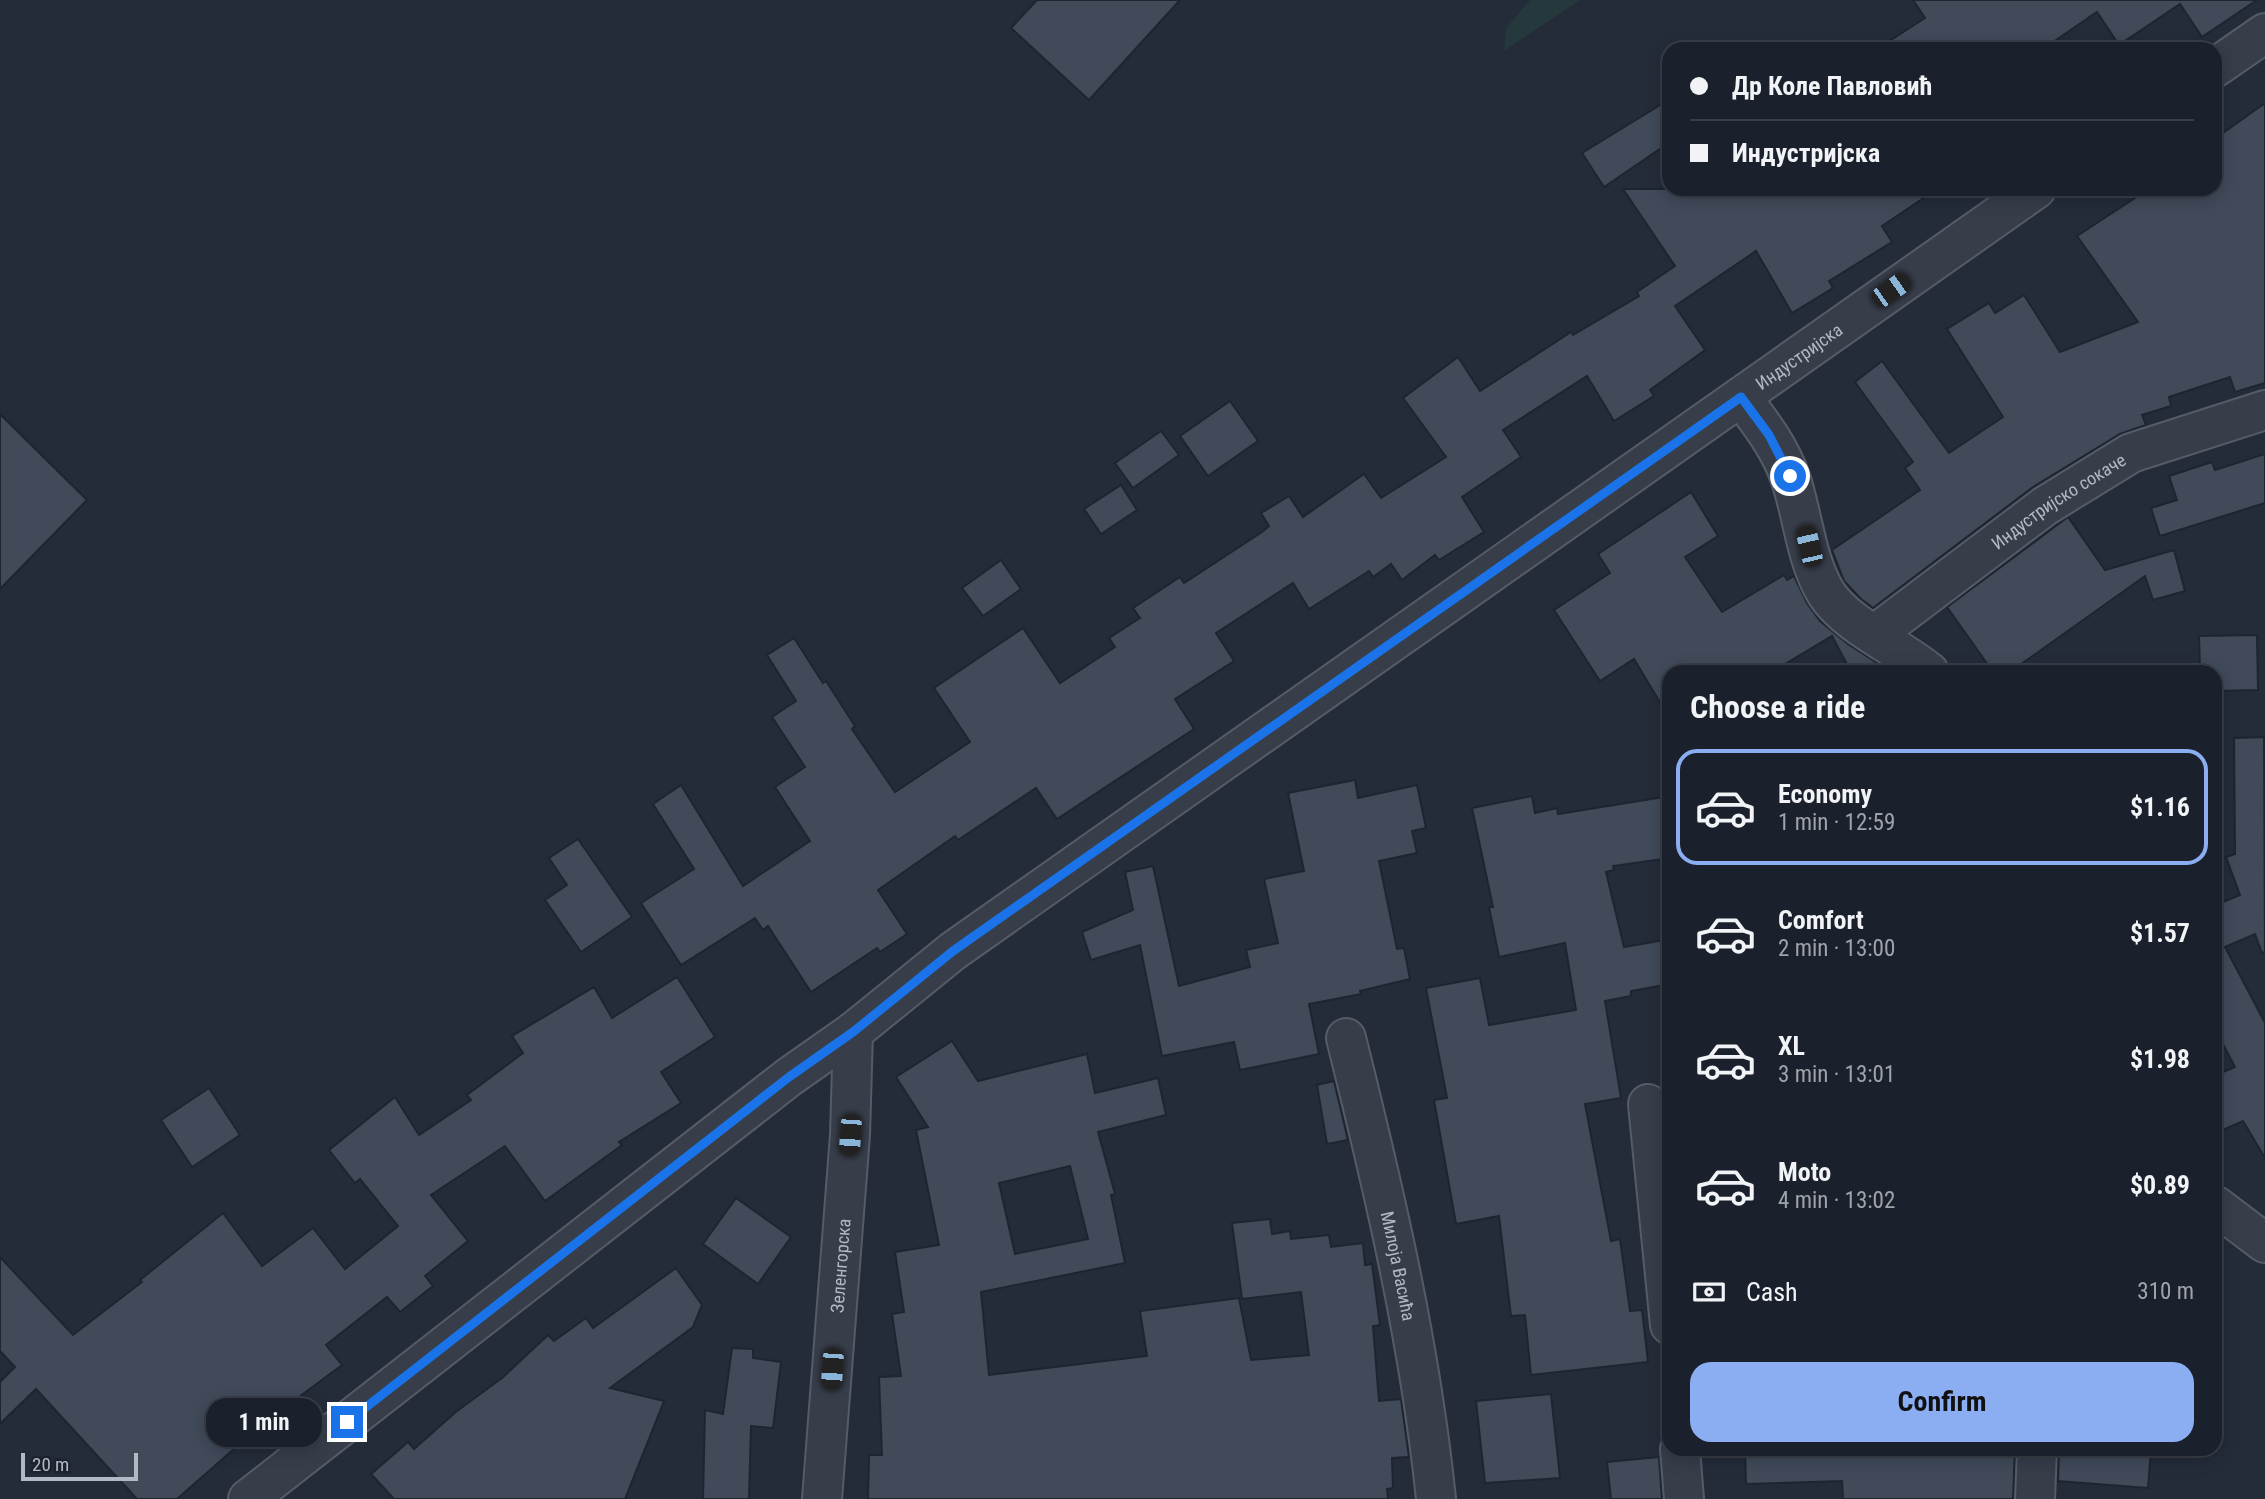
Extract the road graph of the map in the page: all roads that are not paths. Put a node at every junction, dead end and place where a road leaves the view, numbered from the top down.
1 (2265, 33) edge
2 (2222, 63) edge
3 (2026, 196) edge
4 (1741, 397) junction
5 (2265, 410) edge
6 (1874, 635) junction
7 (1919, 665) edge
8 (853, 1032) junction
9 (1346, 1038) dead end
10 (1648, 1104) dead end
11 (2222, 1211) edge
12 (2265, 1243) edge
13 (1662, 1245) edge
14 (1681, 1456) edge
15 (2037, 1456) edge
16 (259, 1496) edge
17 (822, 1499) edge
18 (1436, 1499) edge
19 (1684, 1499) edge
20 (2035, 1499) edge

1 - 2 street
3 - 4 street, Индустријска
4 - 6 street
4 - 8 street, Индустријска
5 - 6 street, Индустријско сокаче
6 - 7 street
8 - 16 street, Индустријска
8 - 17 street, Зеленгорска
9 - 18 street, Милоја Васића
10 - 13 street
11 - 12 street
14 - 19 street
15 - 20 street

